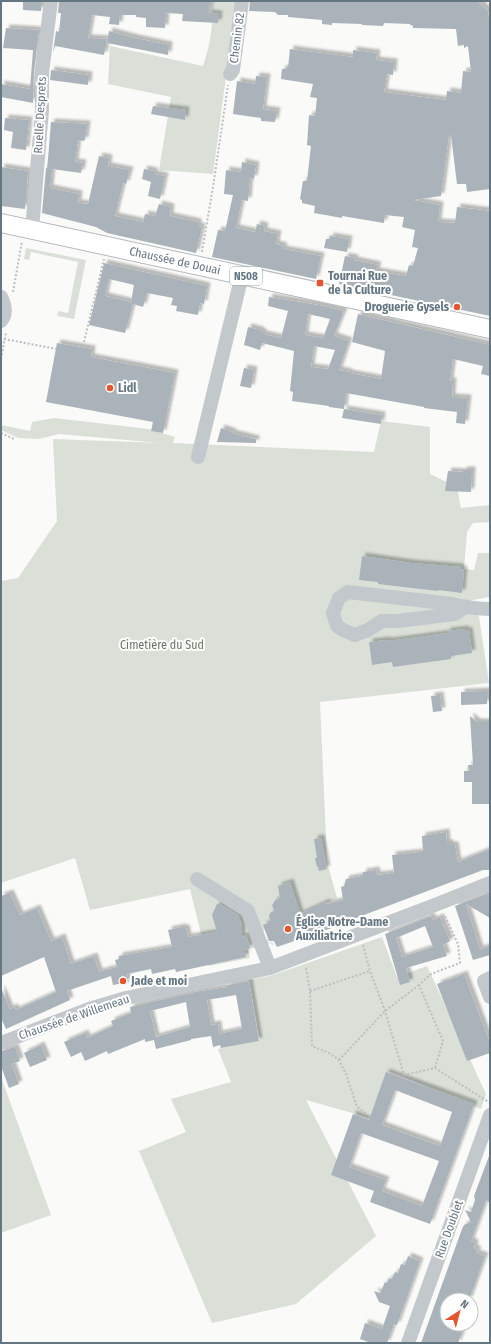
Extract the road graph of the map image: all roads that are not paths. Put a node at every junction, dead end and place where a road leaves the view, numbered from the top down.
1 (51, 1) edge
2 (242, 1) edge
3 (230, 74) road end
4 (1, 223) edge
5 (32, 230) junction
6 (242, 275) junction
7 (1, 297) edge
8 (1, 321) edge
9 (490, 329) edge
10 (198, 457) dead end
11 (465, 607) junction
12 (490, 609) edge
13 (197, 879) dead end
14 (490, 883) edge
15 (270, 968) junction
16 (490, 978) edge
17 (490, 997) edge
18 (1, 1043) edge
19 (490, 1115) edge
20 (408, 1343) edge

1 - 5 street, Ruelle Desprets
2 - 3 street, Chemin 82
4 - 5 main road, Chaussée de Douai / N508
5 - 6 main road, Chaussée de Douai / N508
6 - 9 main road, Chaussée de Douai / N508
6 - 10 street
7 - 8 street
11 - 11 street
11 - 12 street
13 - 15 street
14 - 15 street, Chaussée de Willemeau
15 - 18 street, Chaussée de Willemeau
16 - 17 street
19 - 20 street, Rue Doublet

